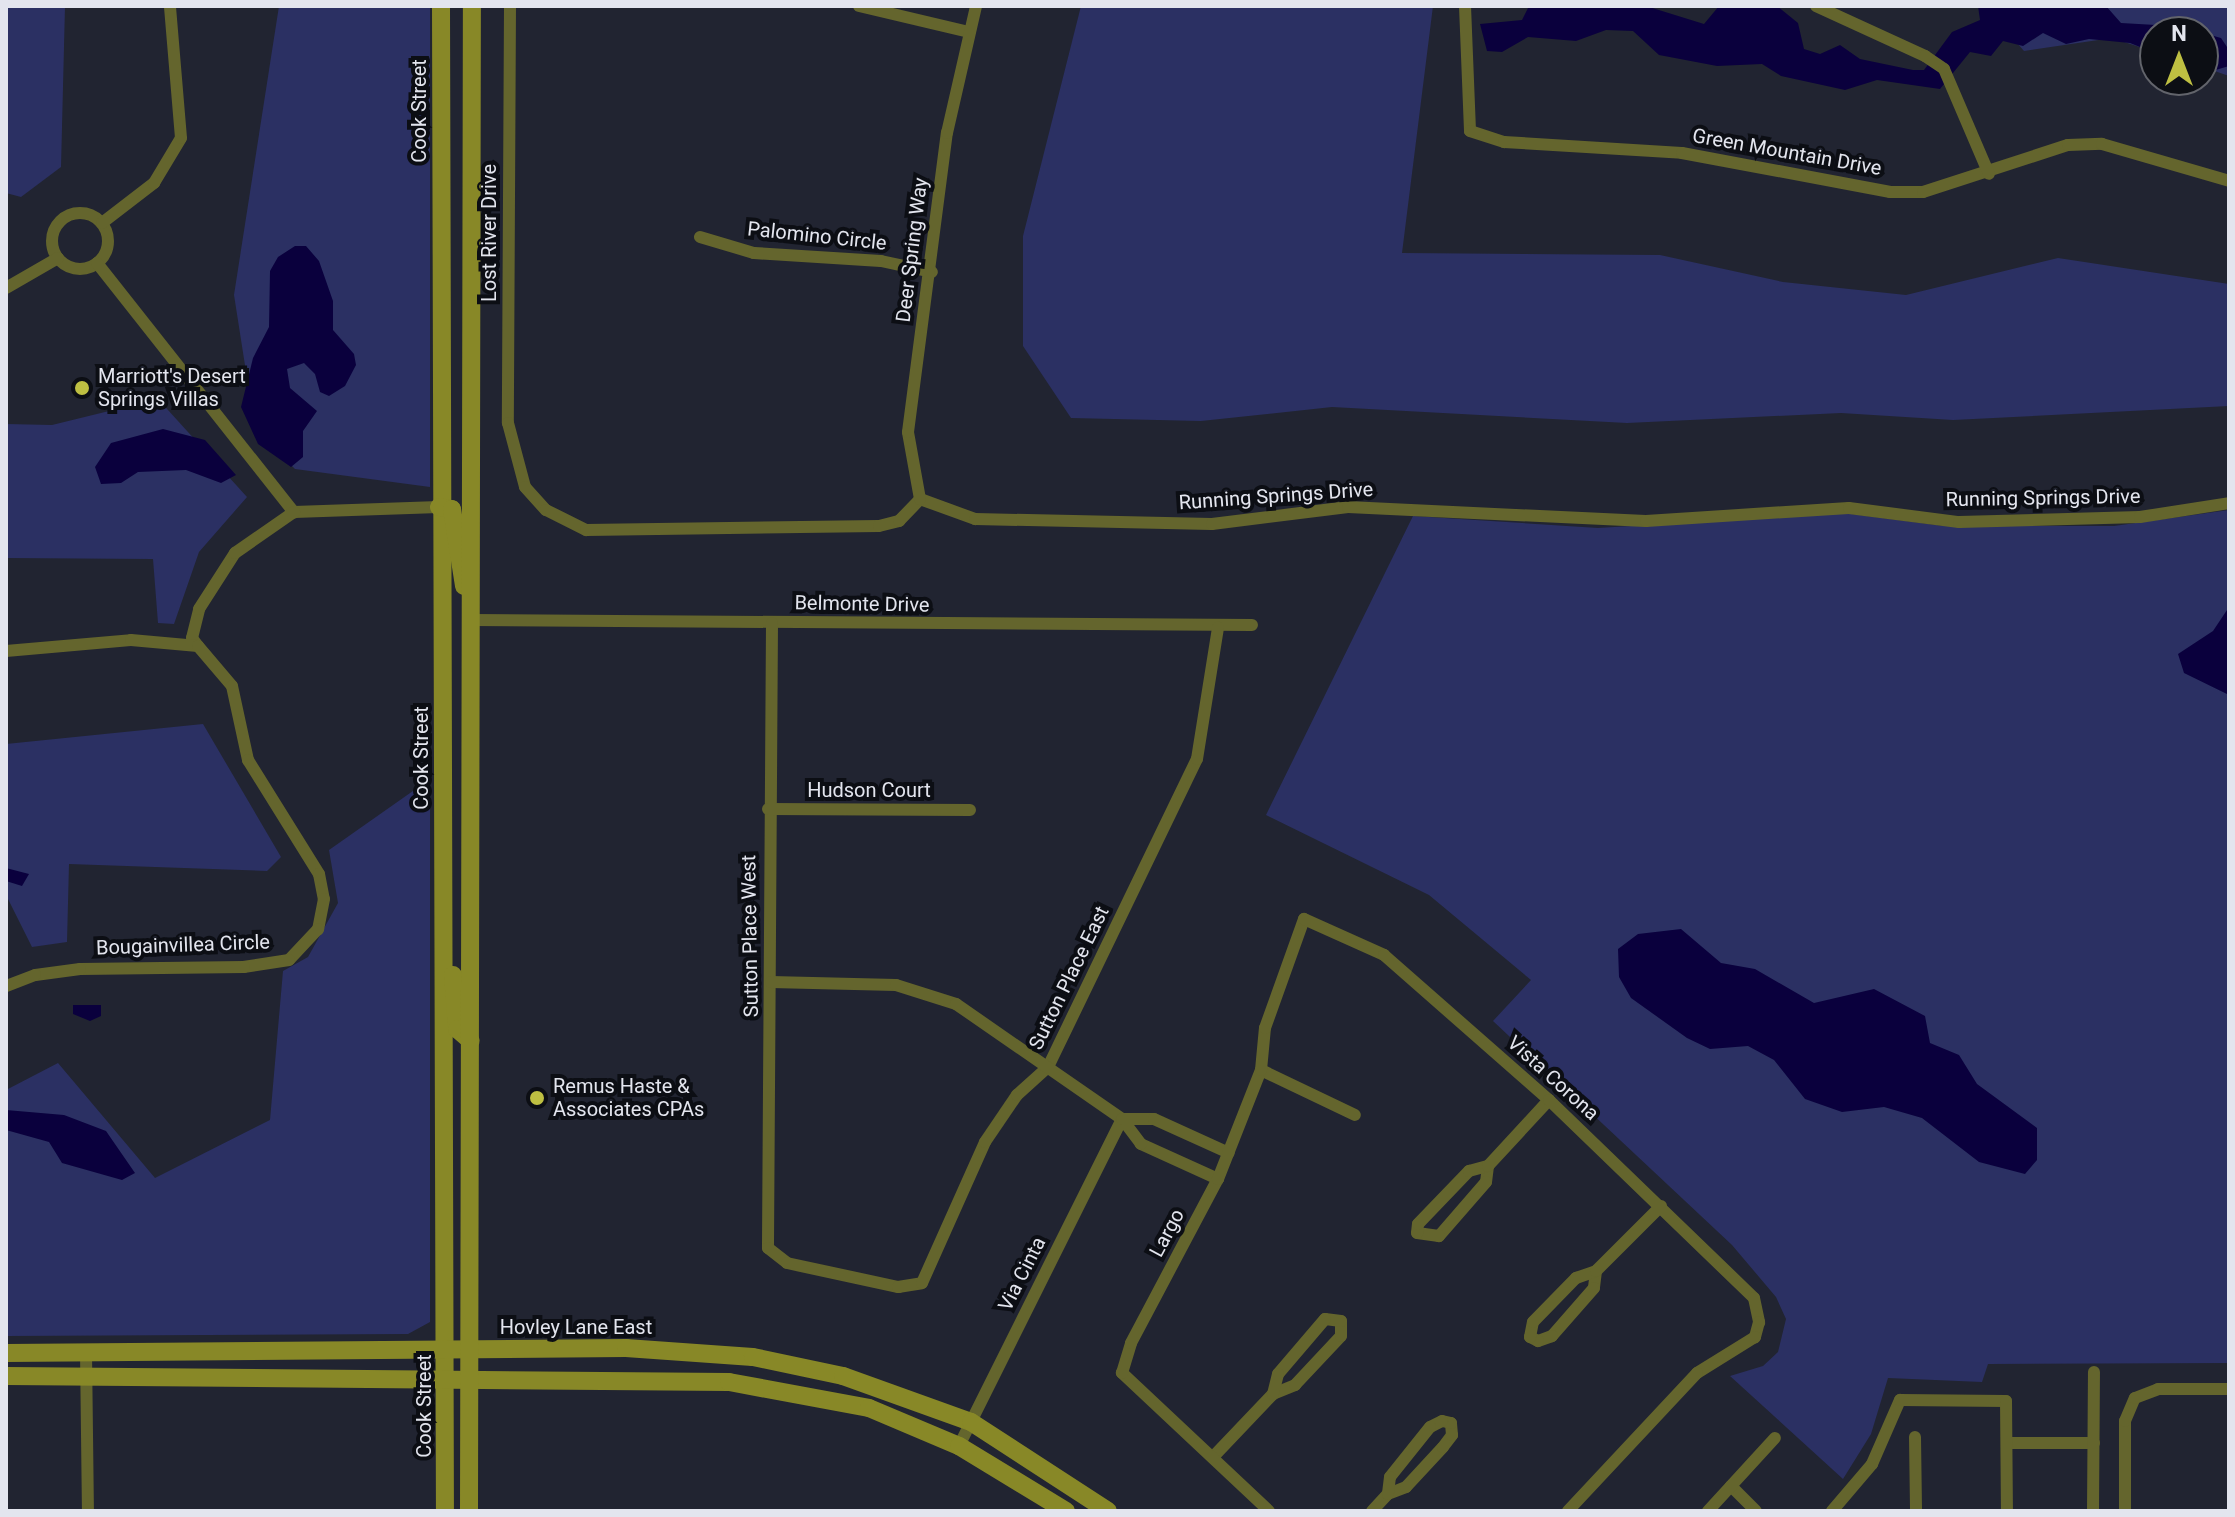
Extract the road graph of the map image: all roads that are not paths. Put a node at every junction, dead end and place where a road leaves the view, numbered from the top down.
1 (170, 6) edge
2 (441, 6) edge
3 (472, 6) edge
4 (510, 6) edge
5 (859, 6) edge
6 (976, 6) edge
7 (1465, 6) edge
8 (1816, 6) edge
9 (969, 32) junction
10 (1989, 174) junction
11 (2229, 181) edge
12 (102, 223) junction
13 (700, 237) dead end
14 (58, 258) junction
15 (97, 263) junction
16 (932, 272) junction
17 (6, 288) edge
18 (920, 499) junction
19 (2229, 503) edge
20 (439, 507) junction
21 (294, 512) junction
22 (472, 620) junction
23 (772, 623) junction
24 (1252, 625) dead end
25 (1218, 628) junction
26 (198, 646) junction
27 (6, 651) edge
28 (768, 809) junction
29 (970, 810) dead end
30 (442, 845) junction
31 (1304, 919) joint
32 (771, 982) junction
33 (6, 986) edge
34 (471, 1041) junction
35 (1048, 1067) junction
36 (1261, 1070) junction
37 (1549, 1100) junction
38 (1355, 1115) dead end
39 (1122, 1119) junction
40 (1229, 1153) junction
41 (1488, 1166) junction
42 (1218, 1179) junction
43 (1661, 1206) junction
44 (787, 1263) joint
45 (1596, 1271) junction
46 (446, 1348) junction
47 (472, 1349) junction
48 (86, 1352) junction
49 (6, 1353) edge
50 (2094, 1372) dead end
51 (6, 1376) edge
52 (85, 1376) junction
53 (447, 1378) junction
54 (473, 1379) junction
55 (2229, 1389) edge
56 (1273, 1394) junction
57 (971, 1422) junction
58 (1915, 1437) dead end
59 (1775, 1438) dead end
60 (2007, 1443) junction
61 (2094, 1443) junction
62 (959, 1446) junction
63 (1213, 1457) junction
64 (1731, 1486) junction
65 (1388, 1494) junction
66 (88, 1511) edge
67 (445, 1511) edge
68 (469, 1511) edge
69 (1066, 1511) edge
70 (1108, 1511) edge
71 (1269, 1511) edge
72 (1372, 1511) edge
73 (1568, 1511) edge
74 (1708, 1511) edge
75 (1756, 1511) edge
76 (1832, 1511) edge
77 (1916, 1511) edge
78 (2007, 1511) edge
79 (2093, 1511) edge
80 (2125, 1511) edge

1 - 12 street
2 - 20 main road, Cook Street
3 - 22 main road
4 - 18 street, Lost River Drive
5 - 9 street
6 - 9 street, Deer Spring Way
7 - 10 street, Green Mountain Drive
8 - 10 street
9 - 16 street, Deer Spring Way
10 - 11 street, Green Mountain Drive
12 - 14 street
12 - 15 street
13 - 16 street, Palomino Circle
14 - 15 street
14 - 17 street
15 - 21 street
16 - 18 street, Deer Spring Way
18 - 19 street, Running Springs Drive
20 - 21 street
20 - 22 main road
20 - 30 main road, Cook Street
21 - 26 street
22 - 23 street, Belmonte Drive
22 - 34 main road
23 - 25 street, Belmonte Drive
23 - 28 street, Sutton Place West
24 - 25 street, Belmonte Drive
25 - 35 street, Sutton Place East
26 - 27 street
26 - 33 street, Bougainvillea Circle
28 - 29 street, Hudson Court
28 - 32 street, Sutton Place West
30 - 34 main road
30 - 46 main road, Cook Street
31 - 36 street, Largo
31 - 37 street, Vista Corona
32 - 35 street
32 - 44 street, Sutton Place West
34 - 47 main road
35 - 39 street
35 - 44 street, Sutton Place East
36 - 38 street
36 - 40 street, Largo
37 - 41 street
37 - 43 street, Vista Corona
39 - 40 street
39 - 42 street
39 - 57 street, Via Cinta
40 - 42 street, Largo
41 - 41 street
42 - 63 street, Largo
43 - 45 street
43 - 73 street, Vista Corona
45 - 45 street
46 - 47 main road, Hovley Lane East
46 - 48 main road, Hovley Lane East
46 - 53 main road, Cook Street
47 - 54 main road
47 - 57 main road, Hovley Lane East
48 - 49 main road, Hovley Lane East
48 - 52 street
50 - 61 street
51 - 52 main road
52 - 53 main road
52 - 66 street
53 - 54 main road
53 - 67 main road, Cook Street
54 - 62 main road
54 - 68 main road
55 - 80 street
56 - 56 street
56 - 63 street
57 - 62 street, Via Cinta
57 - 70 main road, Hovley Lane East
58 - 77 street
59 - 64 street
60 - 61 street
60 - 76 street
60 - 78 street
61 - 79 street
62 - 69 main road
63 - 71 street, Largo
64 - 74 street
64 - 75 street
65 - 65 street
65 - 72 street

